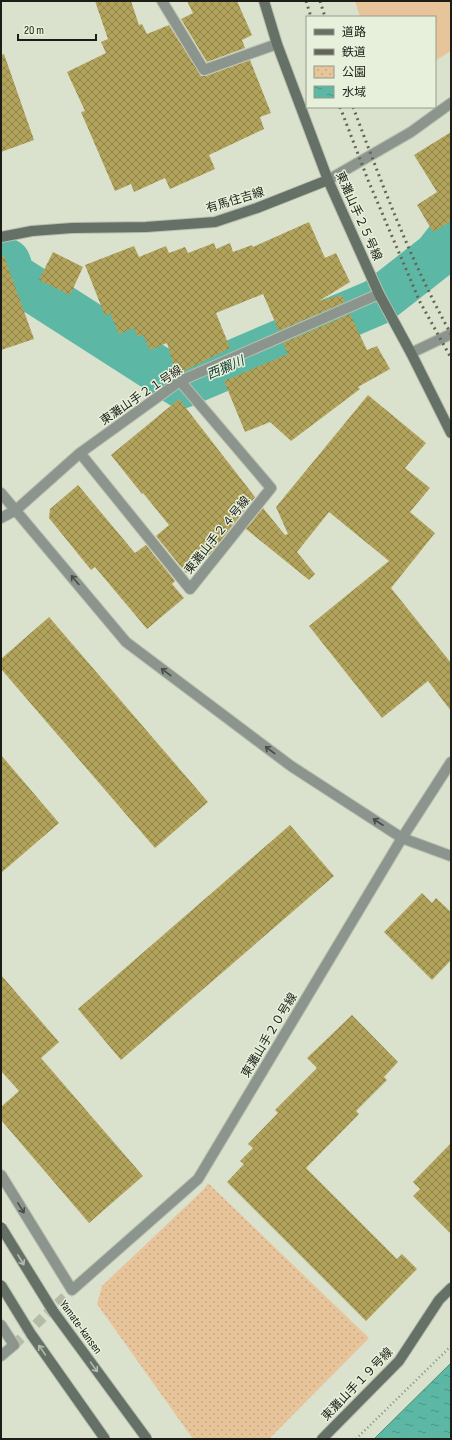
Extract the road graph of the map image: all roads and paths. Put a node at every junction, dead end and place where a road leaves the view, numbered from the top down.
1 (162, 1) edge
2 (264, 1) edge
3 (277, 44) junction
4 (451, 103) edge
5 (328, 180) junction
6 (1, 237) edge
7 (379, 294) junction
8 (451, 334) edge
9 (411, 353) junction
10 (180, 381) junction
11 (451, 433) edge
12 (80, 453) junction
13 (1, 492) edge
14 (16, 510) junction
15 (1, 518) edge
16 (451, 762) edge
17 (402, 838) junction
18 (451, 856) edge
19 (1, 1175) edge
20 (1, 1226) edge
21 (1, 1285) edge
22 (451, 1288) edge
23 (1, 1325) edge
24 (451, 1346) edge
25 (1, 1356) edge
26 (105, 1439) edge
27 (147, 1439) edge
28 (322, 1439) edge
29 (356, 1439) edge

1 - 3 street
2 - 3 street, 東灘山手２５号線
3 - 5 street, 東灘山手２５号線
4 - 5 street, 有馬住吉線
5 - 6 street, 有馬住吉線
5 - 7 street, 東灘山手２５号線
7 - 9 street, 東灘山手２５号線
7 - 10 street, 東灘山手２１号線
8 - 9 street
9 - 11 street, 東灘山手２５号線
10 - 12 street, 東灘山手２１号線
10 - 12 street, 東灘山手２４号線
12 - 14 street, 東灘山手２１号線
13 - 14 street
14 - 15 street, 東灘山手２１号線
17 -> 14 street
16 - 17 street, 東灘山手２０号線
17 - 18 street
19 -> 17 street, 東灘山手２０号線
20 -> 27 street, Yamate-kansen, bridge
26 -> 21 street, bridge
22 - 28 street, 東灘山手１９号線
23 - 25 street
24 - 29 path

